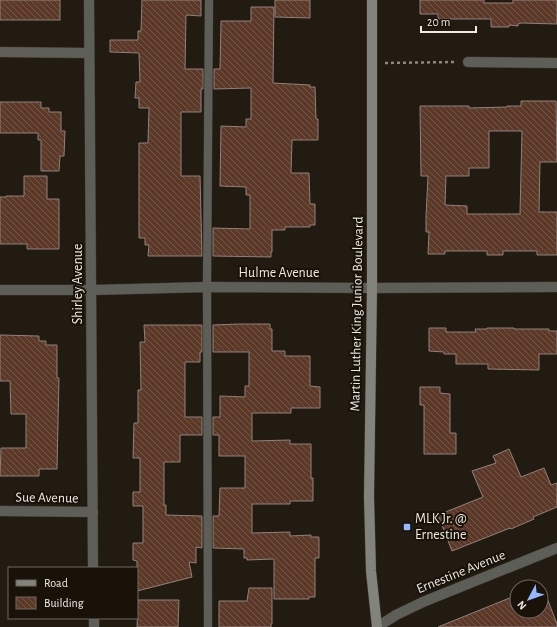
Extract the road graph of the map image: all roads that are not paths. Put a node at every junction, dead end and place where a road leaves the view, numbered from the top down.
1 (89, 0) edge
2 (209, 0) edge
3 (372, 0) edge
4 (0, 52) edge
5 (89, 53) junction
6 (468, 62) road end
7 (557, 63) edge
8 (208, 287) junction
9 (557, 287) edge
10 (372, 288) junction
11 (0, 290) edge
12 (92, 290) junction
13 (0, 511) edge
14 (93, 512) junction
15 (557, 548) edge
16 (93, 567) edge
17 (208, 627) edge
18 (377, 627) edge

1 - 5 street, Shirley Avenue
2 - 8 lane
3 - 10 main road, Martin Luther King Junior Boulevard
4 - 5 street
5 - 12 street, Shirley Avenue
6 - 7 street
8 - 10 street, Hulme Avenue
8 - 12 street, Hulme Avenue
8 - 17 lane
9 - 10 street, Hulme Avenue
10 - 18 main road, Martin Luther King Junior Boulevard
11 - 12 street, Hulme Avenue
12 - 14 street, Shirley Avenue
13 - 14 street, Sue Avenue
14 - 16 street, Shirley Avenue
15 - 18 street, Ernestine Avenue

